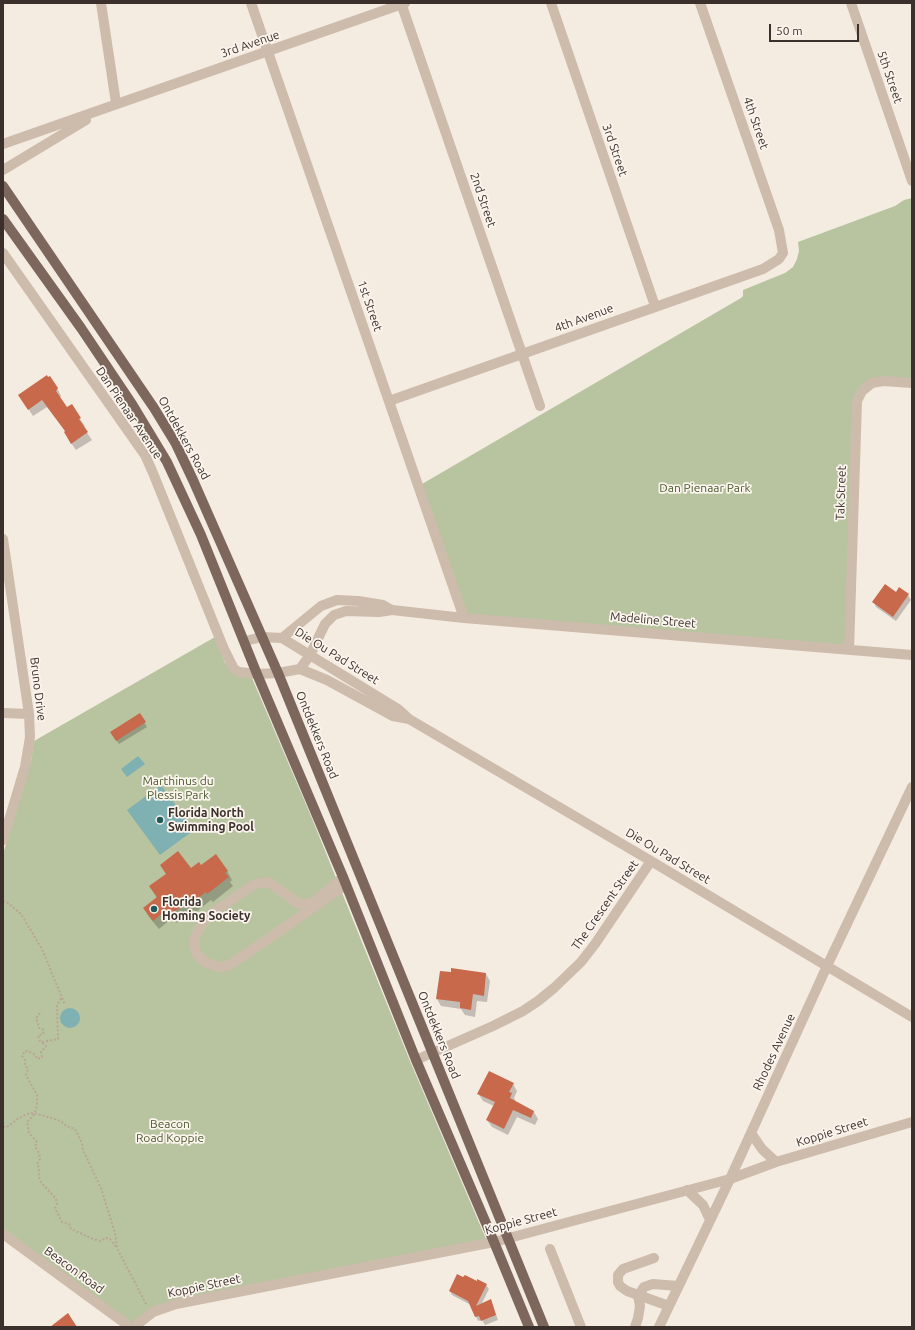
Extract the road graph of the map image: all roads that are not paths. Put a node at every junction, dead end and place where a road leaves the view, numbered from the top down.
1 (101, 3) edge
2 (251, 3) edge
3 (403, 3) edge
4 (551, 3) edge
5 (700, 3) edge
6 (851, 3) edge
7 (267, 52) junction
8 (116, 103) junction
9 (103, 109) junction
10 (3, 144) edge
11 (3, 170) edge
12 (912, 181) edge
13 (3, 186) edge
14 (3, 219) edge
15 (3, 252) edge
16 (783, 253) joint
17 (655, 306) junction
18 (523, 354) junction
19 (912, 383) edge
20 (389, 402) junction
21 (540, 406) dead end
22 (3, 539) edge
23 (392, 610) junction
24 (464, 618) junction
25 (262, 637) junction
26 (282, 638) junction
27 (245, 641) junction
28 (849, 650) junction
29 (310, 655) junction
30 (912, 656) edge
31 (300, 669) junction
32 (278, 673) junction
33 (257, 674) junction
34 (3, 713) edge
35 (30, 714) junction
36 (409, 719) junction
37 (912, 787) edge
38 (3, 840) edge
39 (651, 861) junction
40 (344, 881) junction
41 (827, 966) junction
42 (912, 1017) edge
43 (432, 1053) junction
44 (416, 1060) junction
45 (912, 1122) edge
46 (751, 1133) junction
47 (776, 1162) junction
48 (730, 1179) junction
49 (687, 1190) junction
50 (710, 1220) junction
51 (3, 1234) edge
52 (507, 1238) junction
53 (494, 1242) junction
54 (550, 1250) dead end
55 (654, 1258) dead end
56 (678, 1286) junction
57 (638, 1296) junction
58 (669, 1306) junction
59 (130, 1327) edge
60 (134, 1327) edge
61 (529, 1327) edge
62 (544, 1327) edge
63 (581, 1327) edge
64 (635, 1327) edge
65 (659, 1327) edge

1 - 8 street
2 - 7 street, 1st Street
3 - 7 street, 3rd Avenue
3 - 18 street, 2nd Street
4 - 17 street, 3rd Street
5 - 16 street, 4th Street
6 - 12 street, 5th Street
7 - 8 street, 3rd Avenue
7 - 20 street, 1st Street
8 - 9 street, 3rd Avenue
9 - 10 street, 3rd Avenue
9 - 11 street, 3rd Avenue
13 - 25 main road, Ontdekkers Road
14 - 27 main road
15 - 33 street, Dan Pienaar Avenue
16 - 17 street, 4th Avenue
17 - 18 street, 4th Avenue
18 - 20 street, 4th Avenue
18 - 21 street, 2nd Street
19 - 28 street, Tak Street
20 - 24 street, 1st Street
22 - 35 street, Bruno Drive
23 - 24 street, Madeline Street
23 - 26 street, Madeline Street
23 - 29 street, Madeline Street
24 - 28 street, Madeline Street
25 - 26 street, Die Ou Pad Street
25 - 27 street, Die Ou Pad Street
25 - 32 main road, Ontdekkers Road
26 - 29 street, Die Ou Pad Street
27 - 33 main road
28 - 30 street, Madeline Street
29 - 31 street, Madeline Street
29 - 36 street, Die Ou Pad Street
31 - 32 street
31 - 36 street, Die Ou Pad Street
32 - 33 street
32 - 43 main road, Ontdekkers Road
33 - 40 main road
34 - 35 street
35 - 38 street, Bruno Drive
36 - 39 street, Die Ou Pad Street
37 - 41 street, Rhodes Avenue
39 - 41 street, Die Ou Pad Street
39 - 43 street, The Crescent Street
40 - 40 street
40 - 44 main road
41 - 42 street, Die Ou Pad Street
41 - 46 street, Rhodes Avenue
43 - 44 street, The Crescent Street
43 - 52 main road, Ontdekkers Road
44 - 53 main road
45 - 47 street, Koppie Street
46 - 47 street
46 - 48 street, Rhodes Avenue
47 - 48 street, Koppie Street
48 - 49 street, Koppie Street
48 - 50 street, Rhodes Avenue
49 - 50 street
49 - 52 street, Koppie Street
50 - 56 street, Rhodes Avenue
51 - 59 street, Beacon Road
52 - 53 street, Koppie Street
52 - 62 main road, Ontdekkers Road
53 - 60 street, Koppie Street
53 - 61 main road
54 - 63 street
55 - 57 street
56 - 57 street
56 - 58 street, Rhodes Avenue
57 - 58 street
57 - 64 street
58 - 65 street, Rhodes Avenue

